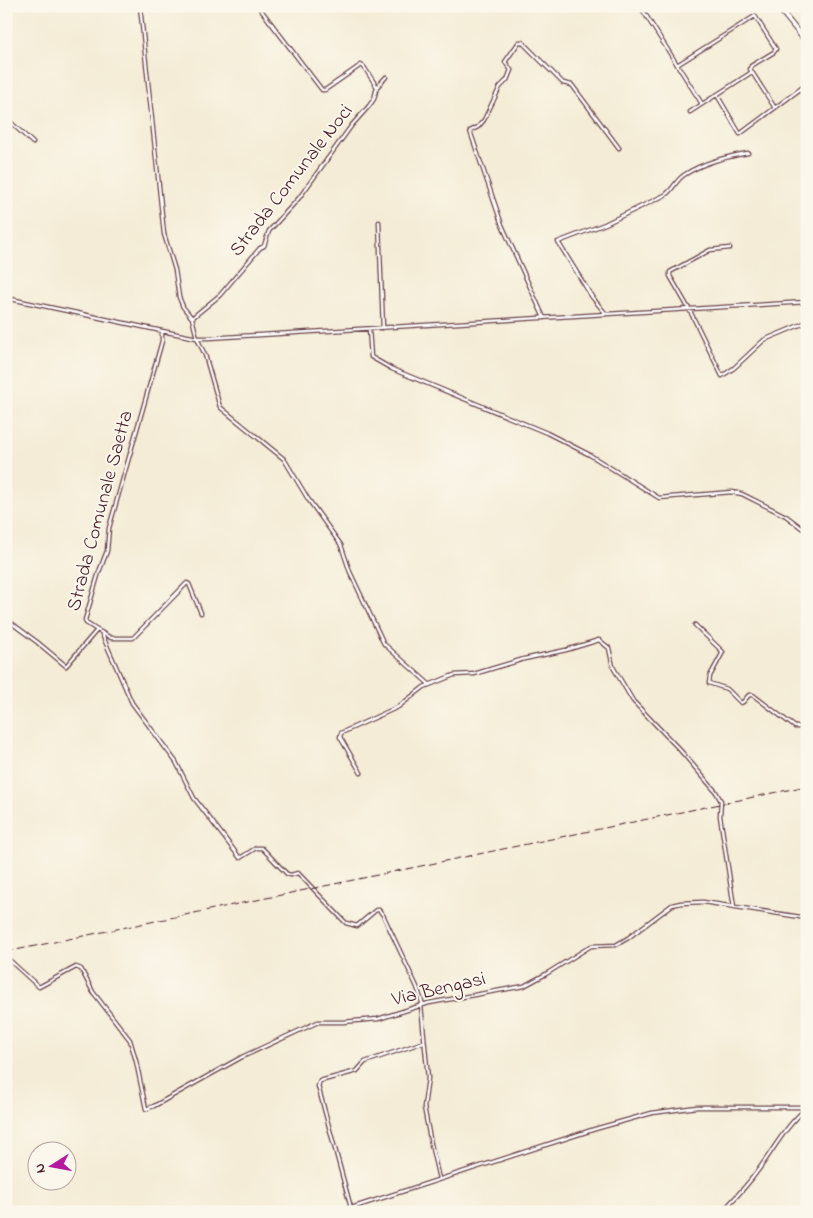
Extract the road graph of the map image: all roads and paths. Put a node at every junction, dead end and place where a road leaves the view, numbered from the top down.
1 (140, 6) edge
2 (258, 6) edge
3 (640, 6) edge
4 (777, 6) edge
5 (807, 43) edge
6 (677, 65) junction
7 (752, 72) junction
8 (386, 77) dead end
9 (807, 84) edge
10 (377, 87) junction
11 (716, 95) junction
12 (702, 104) junction
13 (775, 108) junction
14 (690, 112) dead end
15 (6, 118) edge
16 (33, 142) dead end
17 (620, 148) dead end
18 (748, 152) dead end
19 (378, 222) dead end
20 (730, 248) dead end
21 (6, 298) edge
22 (807, 302) edge
23 (689, 309) junction
24 (606, 314) junction
25 (192, 318) junction
26 (544, 318) junction
27 (807, 322) edge
28 (368, 328) junction
29 (383, 328) junction
30 (162, 331) junction
31 (197, 338) junction
32 (807, 532) edge
33 (201, 613) dead end
34 (6, 620) edge
35 (695, 625) dead end
36 (97, 630) junction
37 (101, 632) junction
38 (429, 684) junction
39 (807, 702) edge
40 (807, 713) edge
41 (807, 719) edge
42 (362, 773) dead end
43 (734, 908) junction
44 (807, 918) edge
45 (6, 957) edge
46 (422, 1005) junction
47 (424, 1042) junction
48 (807, 1108) edge
49 (440, 1179) junction
50 (350, 1208) junction
51 (339, 1212) edge
52 (722, 1212) edge

1 - 25 street
2 - 10 street
3 - 6 street
4 - 5 main road
6 - 7 street
6 - 12 street
7 - 11 street
7 - 13 street
8 - 10 street, Strada Comunale Noci
9 - 13 street
10 - 25 street, Strada Comunale Noci
11 - 12 street
11 - 13 street
12 - 14 street
15 - 16 street
17 - 26 street
18 - 24 street
19 - 29 street
20 - 23 street
21 - 30 street
22 - 23 street
23 - 24 street
23 - 27 street
24 - 26 street
25 - 31 street
26 - 29 street
28 - 29 street
28 - 31 street
28 - 32 street
30 - 31 street
30 - 36 street, Strada Comunale Saetta
31 - 38 street
33 - 37 street
34 - 36 street, Strada Comunale Saetta
35 - 41 street
36 - 37 street
37 - 46 street
38 - 42 street
38 - 43 street
39 - 40 street
43 - 44 street, Via Bengasi
43 - 46 street, Via Bengasi
45 - 46 street, Via Bengasi
46 - 47 street
47 - 49 street
47 - 50 street
48 - 49 street
48 - 52 street
49 - 50 street
50 - 51 street

